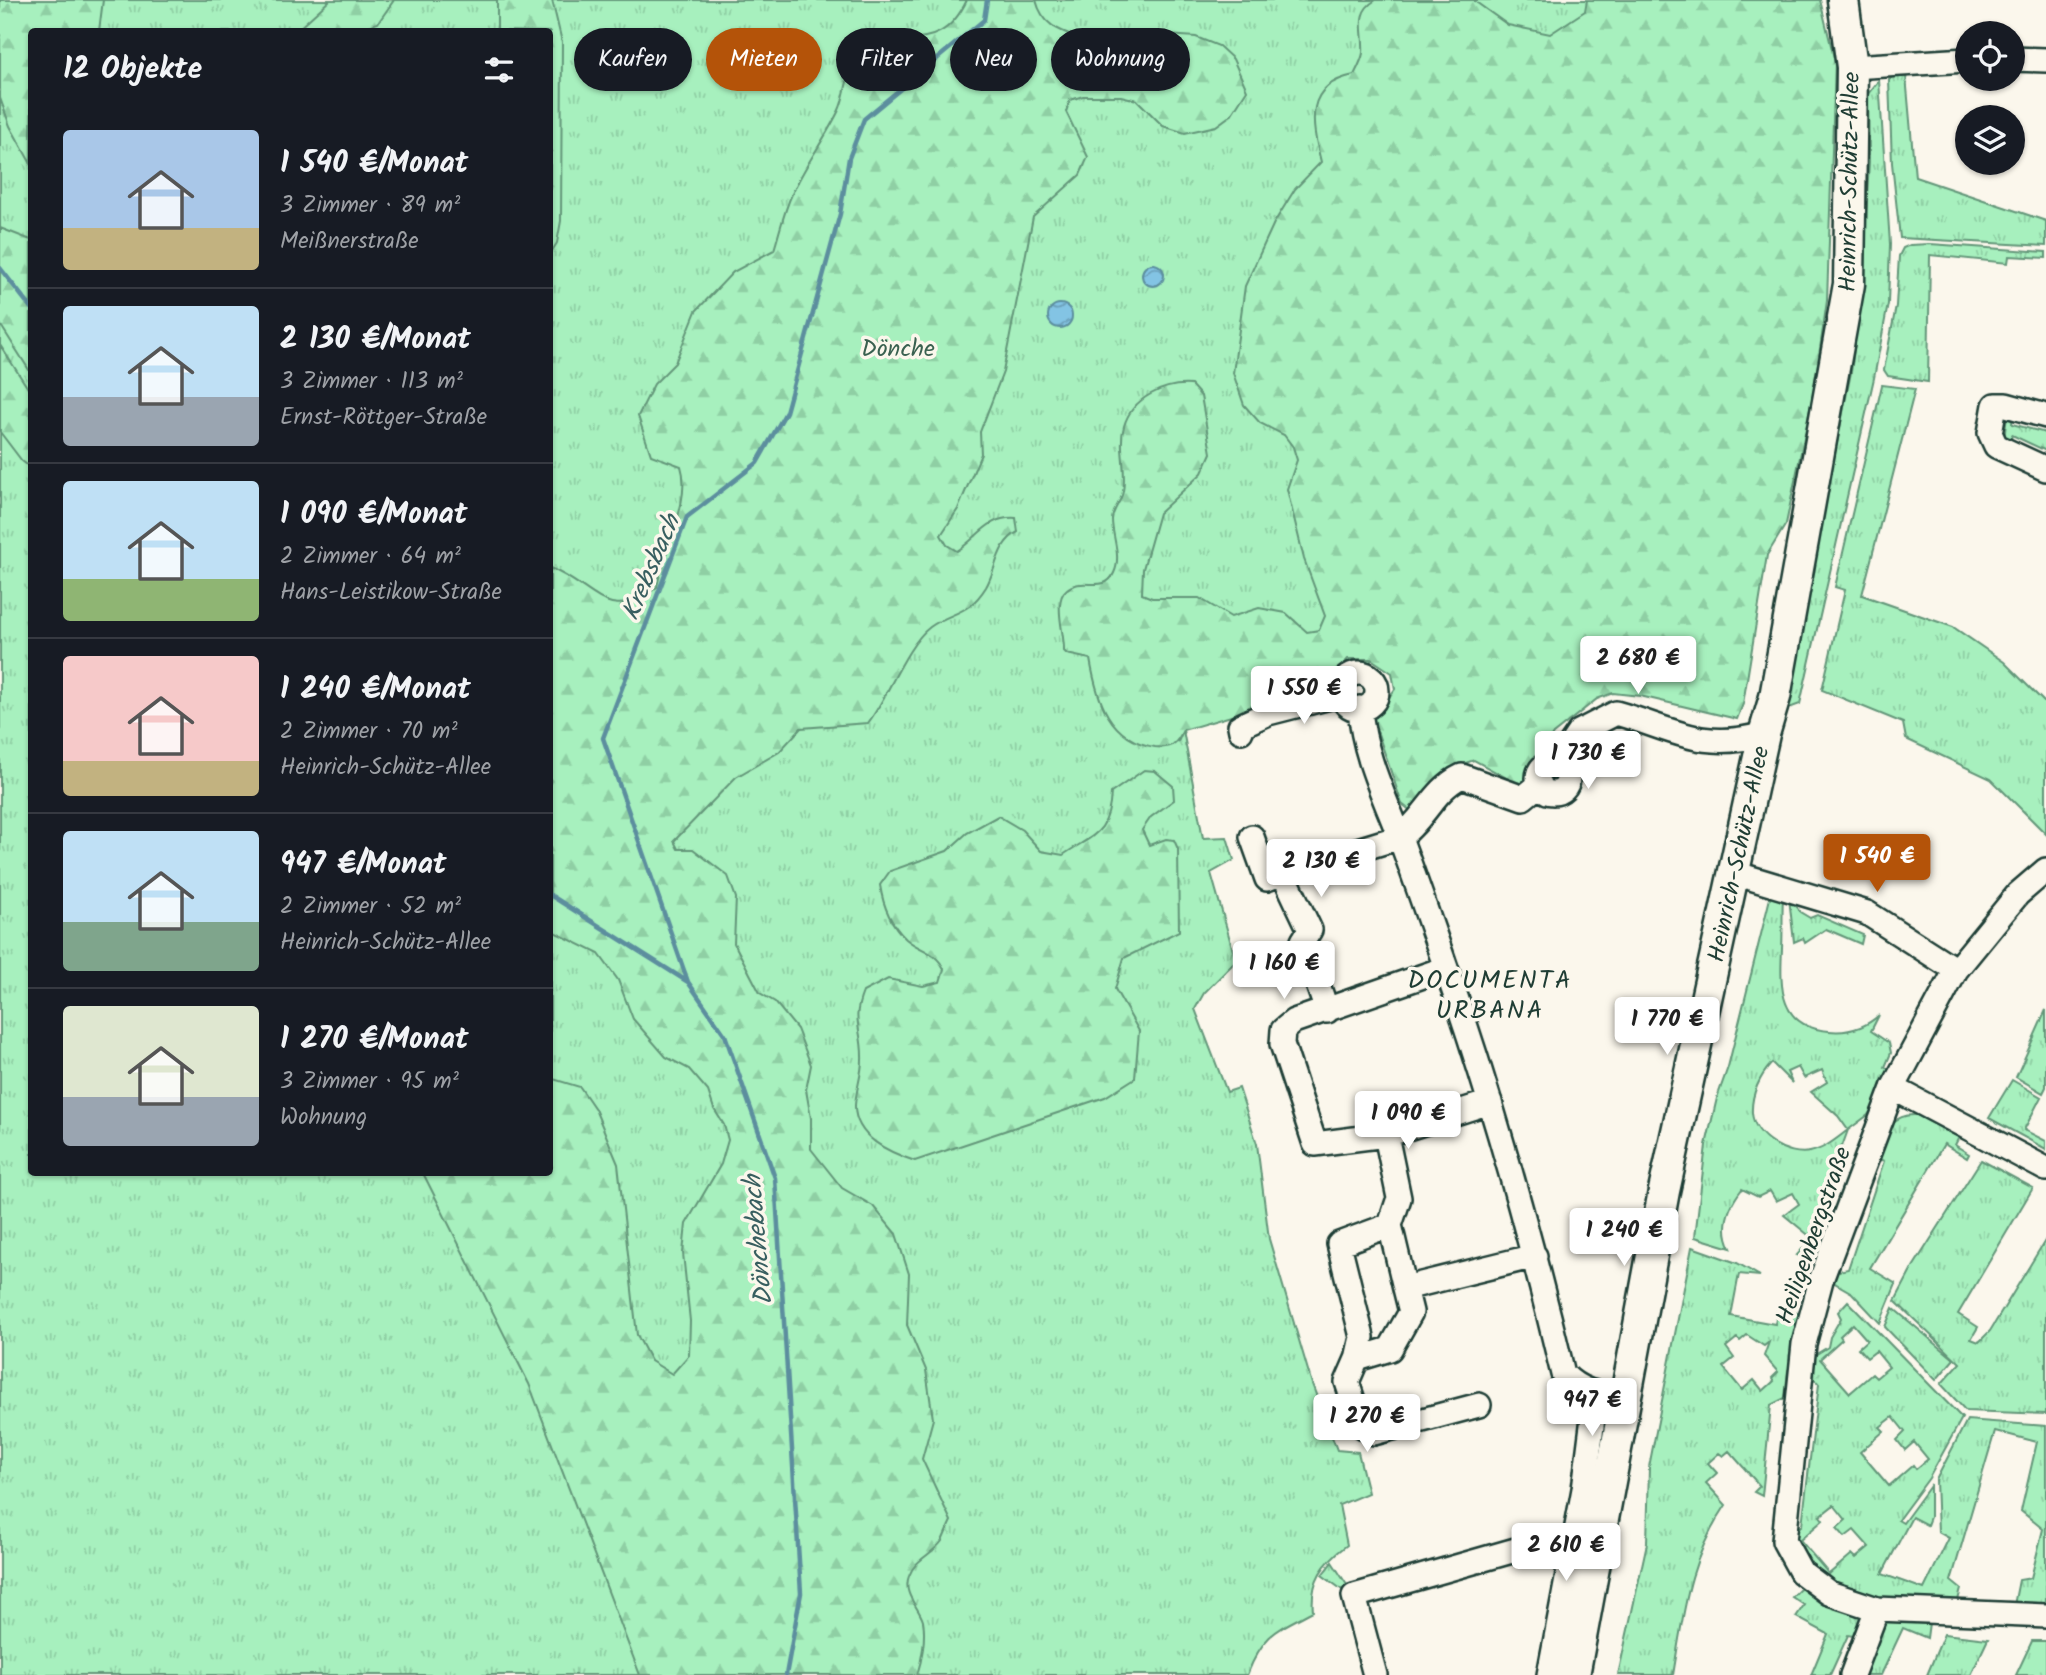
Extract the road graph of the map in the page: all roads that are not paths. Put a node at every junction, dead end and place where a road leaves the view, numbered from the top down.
1 (1843, 0) edge
2 (2025, 59) edge
3 (2046, 60) edge
4 (1955, 61) edge
5 (1852, 67) junction
6 (2046, 416) edge
7 (2046, 469) edge
8 (1342, 694) junction
9 (1360, 708) junction
10 (1241, 731) dead end
11 (1764, 734) junction
12 (1252, 837) dead end
13 (1399, 837) junction
14 (2046, 870) edge
15 (1283, 873) junction
16 (1734, 873) junction
17 (1446, 968) junction
18 (1956, 970) junction
19 (1327, 1011) junction
20 (1893, 1088) junction
21 (1490, 1102) junction
22 (1386, 1135) junction
23 (2046, 1169) edge
24 (1390, 1225) junction
25 (1535, 1256) junction
26 (1405, 1289) junction
27 (1357, 1359) junction
28 (1596, 1394) junction
29 (1626, 1397) junction
30 (1479, 1405) dead end
31 (1583, 1560) junction
32 (1877, 1609) junction
33 (2046, 1616) edge
34 (1375, 1675) edge
35 (1549, 1675) edge
36 (1574, 1675) edge
37 (1852, 1675) edge

1 - 5 main road, Heinrich-Schütz-Allee
2 - 3 street
4 - 5 street
5 - 11 main road, Heinrich-Schütz-Allee
6 - 7 street
8 - 9 street
8 - 9 street
8 - 10 street
9 - 13 street
11 - 13 street, Heinrich-Schütz-Allee
11 - 16 main road, Heinrich-Schütz-Allee
12 - 15 street
13 - 15 street
13 - 17 street
14 - 18 street, Heiligenbergstraße
15 - 19 street
16 - 18 street
16 - 29 main road, Heinrich-Schütz-Allee
17 - 19 street
17 - 21 street
18 - 20 street, Heiligenbergstraße
19 - 22 street
20 - 23 street
20 - 32 street, Heiligenbergstraße
21 - 22 street
21 - 25 street
22 - 24 street
24 - 26 street
24 - 27 street
25 - 26 street
25 - 28 street
26 - 27 street
27 - 30 street
28 - 29 street
28 - 31 street, Heinrich-Schütz-Allee
29 - 31 main road, Heinrich-Schütz-Allee
31 - 34 street
31 - 35 street, Heinrich-Schütz-Allee
31 - 36 main road, Heinrich-Schütz-Allee
32 - 33 street, Heiligenbergstraße
32 - 37 street

